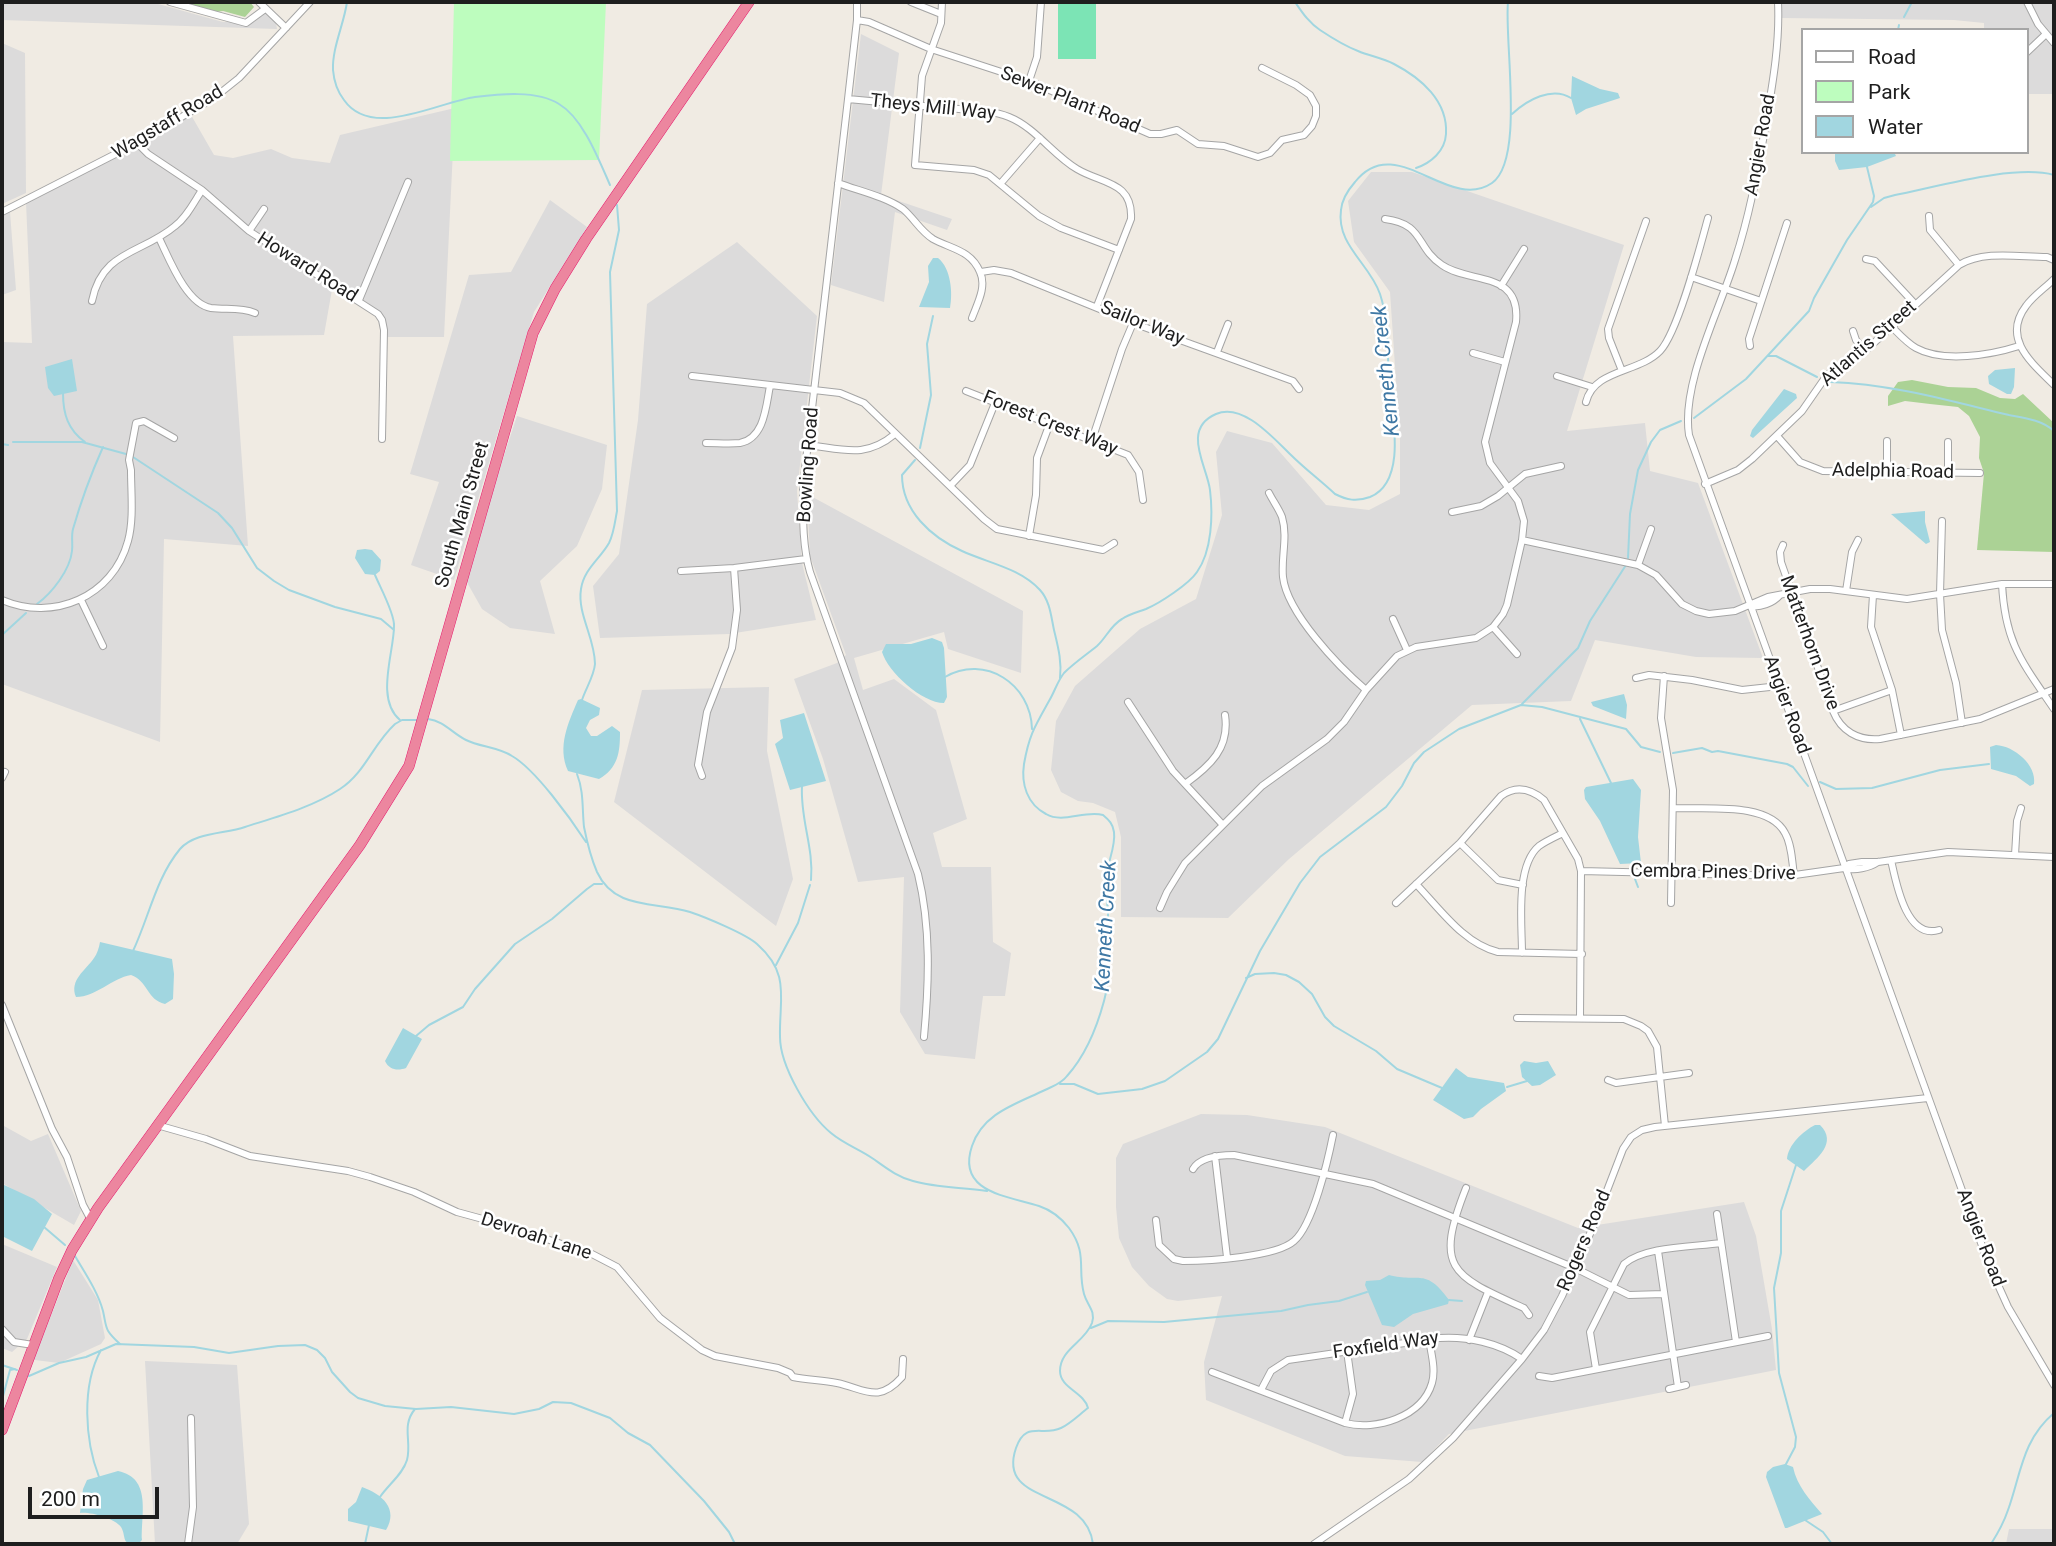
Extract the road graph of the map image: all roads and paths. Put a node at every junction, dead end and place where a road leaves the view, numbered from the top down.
1 (170, 2) edge
2 (259, 2) edge
3 (310, 2) edge
4 (750, 2) edge
5 (856, 2) edge
6 (911, 2) edge
7 (942, 2) edge
8 (1041, 2) edge
9 (1778, 2) edge
10 (2027, 2) edge
11 (265, 9) junction
12 (941, 14) junction
13 (857, 20) junction
14 (286, 28) junction
15 (2046, 34) junction
16 (2054, 43) edge
17 (931, 50) junction
18 (2028, 51) edge
19 (1262, 68) dead end
20 (1029, 81) junction
21 (848, 99) junction
22 (919, 106) junction
23 (1040, 138) junction
24 (137, 143) junction
25 (408, 182) dead end
26 (838, 183) junction
27 (1001, 183) junction
28 (202, 190) junction
29 (264, 209) dead end
30 (2, 212) edge
31 (1929, 216) dead end
32 (1708, 218) dead end
33 (1385, 219) dead end
34 (1646, 221) dead end
35 (1787, 223) dead end
36 (248, 231) junction
37 (159, 237) junction
38 (1524, 249) dead end
39 (1119, 250) junction
40 (1866, 259) dead end
41 (2054, 260) edge
42 (1959, 265) junction
43 (981, 272) junction
44 (1691, 277) junction
45 (2054, 279) edge
46 (1502, 286) junction
47 (1726, 289) junction
48 (359, 300) junction
49 (92, 301) dead end
50 (1761, 301) junction
51 (1915, 304) junction
52 (1097, 306) junction
53 (255, 313) dead end
54 (972, 318) dead end
55 (1133, 323) junction
56 (1228, 324) dead end
57 (1891, 326) junction
58 (1853, 331) dead end
59 (1750, 346) dead end
60 (2019, 346) junction
61 (1865, 351) junction
62 (1217, 352) junction
63 (1473, 353) dead end
64 (1505, 362) junction
65 (1622, 371) junction
66 (692, 376) dead end
67 (1557, 376) dead end
68 (769, 386) junction
69 (2054, 386) edge
70 (1592, 387) junction
71 (1299, 389) dead end
72 (814, 391) junction
73 (966, 391) dead end
74 (1586, 402) dead end
75 (995, 403) junction
76 (1050, 423) junction
77 (895, 434) junction
78 (1777, 436) junction
79 (174, 438) dead end
80 (382, 439) dead end
81 (1092, 440) junction
82 (1887, 441) dead end
83 (1948, 442) dead end
84 (706, 443) dead end
85 (808, 445) junction
86 (1561, 466) dead end
87 (1887, 472) junction
88 (1948, 472) junction
89 (1980, 473) dead end
90 (1706, 484) junction
91 (950, 486) junction
92 (1509, 488) junction
93 (1269, 493) dead end
94 (1143, 500) dead end
95 (1452, 512) dead end
96 (1942, 521) dead end
97 (1651, 529) dead end
98 (1029, 536) junction
99 (1522, 540) junction
100 (1858, 540) dead end
101 (1114, 543) dead end
102 (1783, 545) dead end
103 (806, 559) junction
104 (1638, 565) junction
105 (734, 568) junction
106 (681, 571) dead end
107 (2002, 584) junction
108 (2054, 584) edge
109 (1846, 591) junction
110 (1791, 592) junction
111 (1940, 594) junction
112 (1873, 596) junction
113 (2, 600) edge
114 (81, 600) junction
115 (1750, 606) junction
116 (1392, 619) dead end
117 (1493, 627) junction
118 (103, 646) dead end
119 (1407, 650) junction
120 (1517, 654) dead end
121 (1664, 677) junction
122 (1636, 678) dead end
123 (1779, 686) junction
124 (2054, 689) edge
125 (1366, 690) junction
126 (1892, 690) junction
127 (2044, 693) junction
128 (1128, 702) dead end
129 (2054, 709) edge
130 (1833, 711) junction
131 (1225, 715) dead end
132 (1962, 723) junction
133 (1901, 735) junction
134 (702, 776) dead end
135 (1185, 784) junction
136 (1673, 808) junction
137 (2021, 808) dead end
138 (1222, 824) junction
139 (1563, 833) junction
140 (1460, 843) junction
141 (2015, 855) junction
142 (2054, 857) edge
143 (1891, 860) junction
144 (1844, 869) junction
145 (1581, 871) junction
146 (1672, 872) junction
147 (1794, 876) junction
148 (1416, 884) junction
149 (1523, 885) junction
150 (1396, 903) dead end
151 (1671, 903) dead end
152 (1160, 908) dead end
153 (1939, 930) dead end
154 (1522, 953) junction
155 (1582, 954) junction
156 (2, 1005) edge
157 (1517, 1018) dead end
158 (1580, 1018) junction
159 (924, 1037) dead end
160 (1689, 1073) dead end
161 (1660, 1076) junction
162 (1608, 1080) dead end
163 (1928, 1098) junction
164 (157, 1125) junction
165 (1665, 1126) junction
166 (1333, 1135) dead end
167 (1216, 1156) junction
168 (1192, 1169) dead end
169 (1325, 1174) junction
170 (1466, 1188) dead end
171 (1717, 1214) dead end
172 (1454, 1218) junction
173 (91, 1220) junction
174 (1156, 1220) dead end
175 (1721, 1243) junction
176 (1658, 1251) junction
177 (1227, 1257) junction
178 (1575, 1268) junction
179 (1612, 1287) junction
180 (1489, 1292) junction
181 (1664, 1294) junction
182 (1529, 1315) dead end
183 (2, 1329) edge
184 (1768, 1336) dead end
185 (1429, 1339) junction
186 (1469, 1340) junction
187 (1736, 1342) junction
188 (33, 1345) junction
189 (1347, 1351) junction
190 (1672, 1354) junction
191 (903, 1359) dead end
192 (1522, 1359) junction
193 (1596, 1369) junction
194 (1212, 1372) dead end
195 (1539, 1376) dead end
196 (1686, 1385) dead end
197 (2054, 1385) edge
198 (1678, 1387) junction
199 (1669, 1389) dead end
200 (1261, 1390) junction
201 (191, 1418) dead end
202 (1345, 1423) junction
203 (2, 1430) edge
204 (188, 1544) edge
205 (1314, 1544) edge

1 - 11 street
2 - 11 street
3 - 14 street, Wagstaff Road
4 - 164 highway, South Main Street
5 - 13 street, Bowling Road
6 - 12 street
7 - 12 street
8 - 20 street
9 - 47 street, Angier Road
10 - 15 street
11 - 14 street
12 - 17 street
13 - 17 street, Sewer Plant Road
13 - 21 street, Bowling Road
14 - 24 street, Wagstaff Road
15 - 16 street
15 - 18 street
17 - 20 street, Sewer Plant Road
17 - 22 street
19 - 20 street, Sewer Plant Road
21 - 22 street, Theys Mill Way
21 - 26 street, Bowling Road
22 - 23 street, Theys Mill Way
22 - 27 street
23 - 27 street
23 - 39 street, Theys Mill Way
24 - 28 street, Howard Road
24 - 30 street, Wagstaff Road
25 - 48 street
26 - 43 street
26 - 72 street, Bowling Road
27 - 39 street
28 - 36 street, Howard Road
28 - 37 street
29 - 36 street
31 - 42 street
32 - 44 street
33 - 46 street
34 - 65 street
35 - 50 street
36 - 48 street, Howard Road
37 - 49 street
37 - 53 street
38 - 46 street
39 - 52 street, Theys Mill Way
40 - 51 street
41 - 42 street, Atlantis Street
42 - 51 street, Atlantis Street
43 - 52 street, Sailor Way
43 - 54 street
44 - 47 street
44 - 65 street
45 - 60 street
46 - 64 street
47 - 50 street
47 - 90 street, Angier Road
48 - 80 street, Howard Road
50 - 59 street
51 - 57 street, Atlantis Street
52 - 55 street, Sailor Way
55 - 62 street, Sailor Way
55 - 81 street
56 - 62 street
57 - 60 street
57 - 61 street, Atlantis Street
58 - 61 street
60 - 69 street
61 - 78 street, Atlantis Street
62 - 71 street, Sailor Way
63 - 64 street
64 - 92 street
65 - 70 street
66 - 68 street
67 - 70 street
68 - 72 street
68 - 84 street
70 - 74 street
72 - 77 street
72 - 85 street, Bowling Road
73 - 75 street, Forest Crest Way
75 - 76 street, Forest Crest Way
75 - 91 street
76 - 81 street, Forest Crest Way
76 - 98 street
77 - 85 street
77 - 91 street
78 - 87 street, Adelphia Road
78 - 90 street, Atlantis Street
79 - 114 street
81 - 94 street, Forest Crest Way
82 - 87 street
83 - 88 street
85 - 103 street, Bowling Road
86 - 92 street
87 - 88 street, Adelphia Road
88 - 89 street, Adelphia Road
90 - 115 street, Angier Road
91 - 98 street
92 - 95 street
92 - 99 street
93 - 125 street
96 - 111 street
97 - 104 street
98 - 101 street
99 - 104 street
99 - 117 street
100 - 109 street
102 - 110 street, Matterhorn Drive
103 - 105 street
103 - 159 street, Bowling Road
104 - 115 street
105 - 106 street
105 - 134 street
107 - 108 street
107 - 111 street
107 - 127 street
109 - 110 street
109 - 112 street
110 - 115 street
110 - 130 street, Matterhorn Drive
111 - 112 street
111 - 132 street
112 - 126 street
113 - 114 street
114 - 118 street
115 - 123 street, Angier Road
116 - 119 street
117 - 119 street
117 - 120 street
119 - 125 street
121 - 122 street
121 - 123 street
121 - 136 street
123 - 144 street, Angier Road
124 - 127 street, Matterhorn Drive
125 - 138 street
126 - 130 street
126 - 133 street
127 - 129 street
127 - 132 street, Matterhorn Drive
128 - 135 street
130 - 133 street, Matterhorn Drive
131 - 135 street
132 - 133 street, Matterhorn Drive
135 - 138 street
136 - 146 street
136 - 147 street
137 - 141 street
138 - 152 street
139 - 140 street
139 - 145 street
139 - 149 street
140 - 148 street
140 - 149 street
141 - 142 street, Cembra Pines Drive
141 - 143 street, Cembra Pines Drive
143 - 144 street, Cembra Pines Drive
143 - 153 street
144 - 147 street, Cembra Pines Drive
144 - 163 street, Angier Road
145 - 146 street, Cembra Pines Drive
145 - 155 street
146 - 147 street, Cembra Pines Drive
146 - 151 street
148 - 150 street
148 - 154 street
149 - 154 street
154 - 155 street
155 - 158 street
156 - 173 street
157 - 158 street
158 - 161 street
160 - 161 street
161 - 162 street
161 - 165 street
163 - 165 street, Rogers Road
163 - 197 street, Angier Road
164 - 173 highway, South Main Street
164 - 191 street, Devroah Lane
165 - 178 street, Rogers Road
166 - 169 street
167 - 168 street
167 - 169 street
167 - 177 street
169 - 172 street
169 - 177 street
170 - 172 street
171 - 175 street
172 - 178 street
172 - 180 street
173 - 188 highway, South Main Street
174 - 177 street
175 - 176 street
175 - 187 street
176 - 179 street
176 - 181 street
178 - 179 street
178 - 192 street, Rogers Road
179 - 181 street
179 - 193 street
180 - 182 street
180 - 186 street
181 - 190 street
183 - 188 street
184 - 187 street
185 - 186 street, Foxfield Way
185 - 189 street, Foxfield Way
185 - 202 street
186 - 192 street, Foxfield Way
187 - 190 street
188 - 203 highway, South Main Street
189 - 200 street, Foxfield Way
189 - 202 street
190 - 193 street
190 - 198 street
192 - 205 street, Rogers Road
193 - 195 street
194 - 200 street
196 - 198 street
198 - 199 street
200 - 202 street
201 - 204 street

